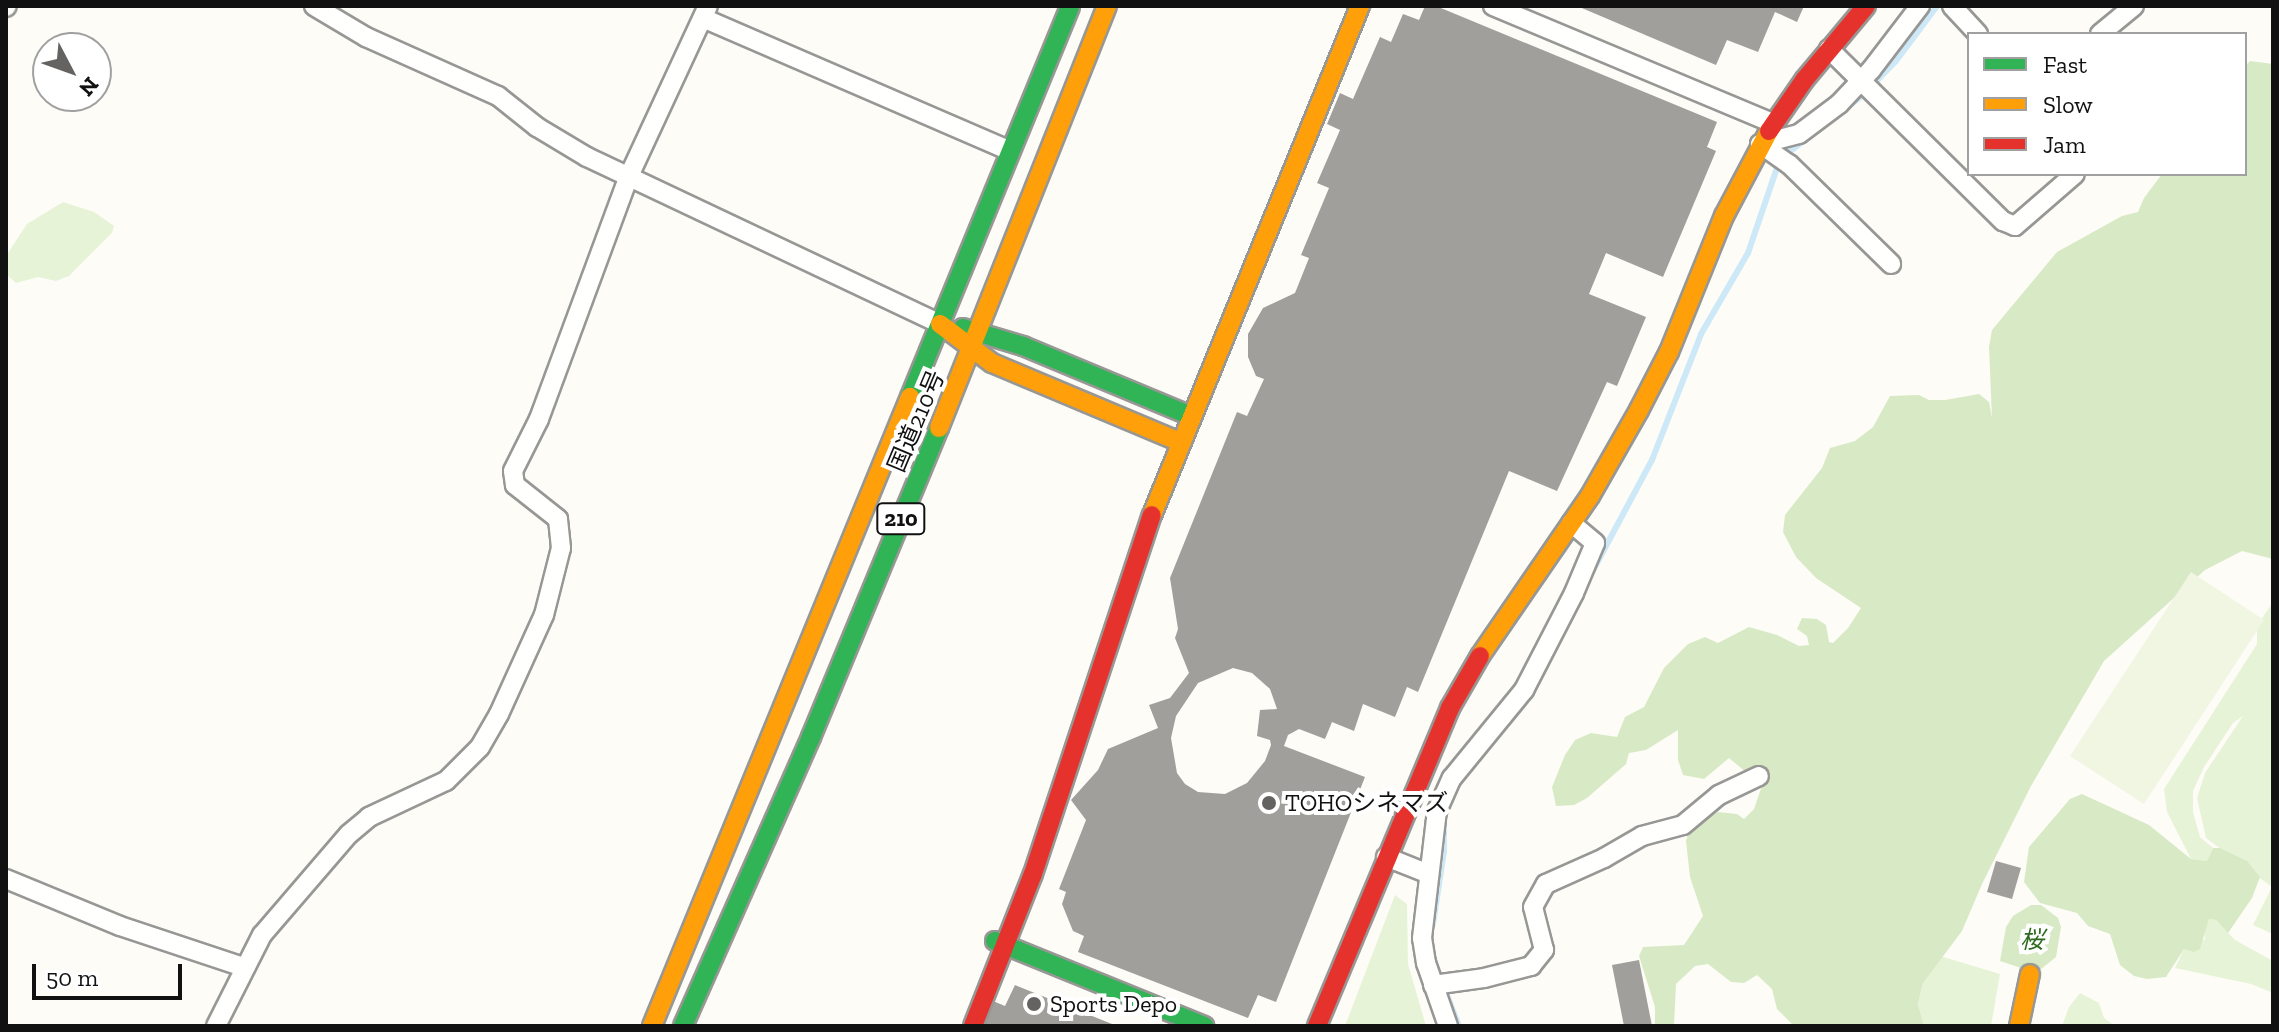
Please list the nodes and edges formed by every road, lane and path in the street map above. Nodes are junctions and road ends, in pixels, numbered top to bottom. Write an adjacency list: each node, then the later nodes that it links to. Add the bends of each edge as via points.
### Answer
1 (314, 6): 19 (street, via 366,37 498,96 549,135)
2 (1070, 6): 18 (main road, 国道210号 / 210)
3 (1107, 6): 23 (main road, 国道210号 / 210)
4 (1344, 6): 25 (main road)
5 (1360, 6): 25 (main road)
6 (1493, 6): 16 (street)
7 (1866, 6): 14 (main road)
8 (1920, 6): 15 (street)
9 (1952, 6): 12 (street)
10 (2134, 6): 13 (street)
11 (706, 12): 18 (street); 19 (street)
12 (1976, 32)
13 (2102, 32)
14 (1829, 49): 15 (street); 16 (main road)
15 (1867, 86): 17 (street, via 1799,134); 20 (street, via 2003,221 2015,226)
16 (1773, 123): 17 (main road)
17 (1760, 144): 21 (street, via 1784,160); 27 (main road, via 1657,377)
18 (1010, 151): 22 (main road, 国道210号 / 210)
19 (629, 176): 22 (street); 33 (street, via 539,419 511,476 558,519 561,548 544,615 499,714 480,747 446,781 359,824 270,924)
20 (2073, 176)
21 (1891, 264)
22 (940, 324): 23 (main road); 24 (main road); 37 (main road, 国道210号 / 210)
23 (980, 331): 24 (main road, 国道210号 / 210); 25 (main road)
24 (972, 350): 26 (main road); 38 (main road, 国道210号 / 210, via 811,737)
25 (1185, 413): 26 (main road)
26 (1174, 439): 32 (main road)
27 (1571, 523): 29 (main road, via 1463,685); 30 (street, via 1592,537 1595,546 1524,690 1442,795)
28 (1759, 776): 35 (street, via 1731,788 1683,825 1642,836 1546,884 1533,907 1544,950 1531,966)
29 (1386, 857): 30 (street); 42 (main road)
30 (1429, 874): 35 (street, via 1422,938)
31 (6, 879): 33 (street, via 120,926)
32 (1001, 943): 39 (main road); 40 (main road); 41 (main road)
33 (243, 967): 36 (street)
34 (2030, 974): 44 (main road)
35 (1433, 985): 43 (street)
36 (216, 1026)
37 (652, 1026)
38 (683, 1026)
39 (961, 1026)
40 (973, 1026)
41 (1204, 1026)
42 (1317, 1026)
43 (1448, 1026)
44 (2019, 1026)

